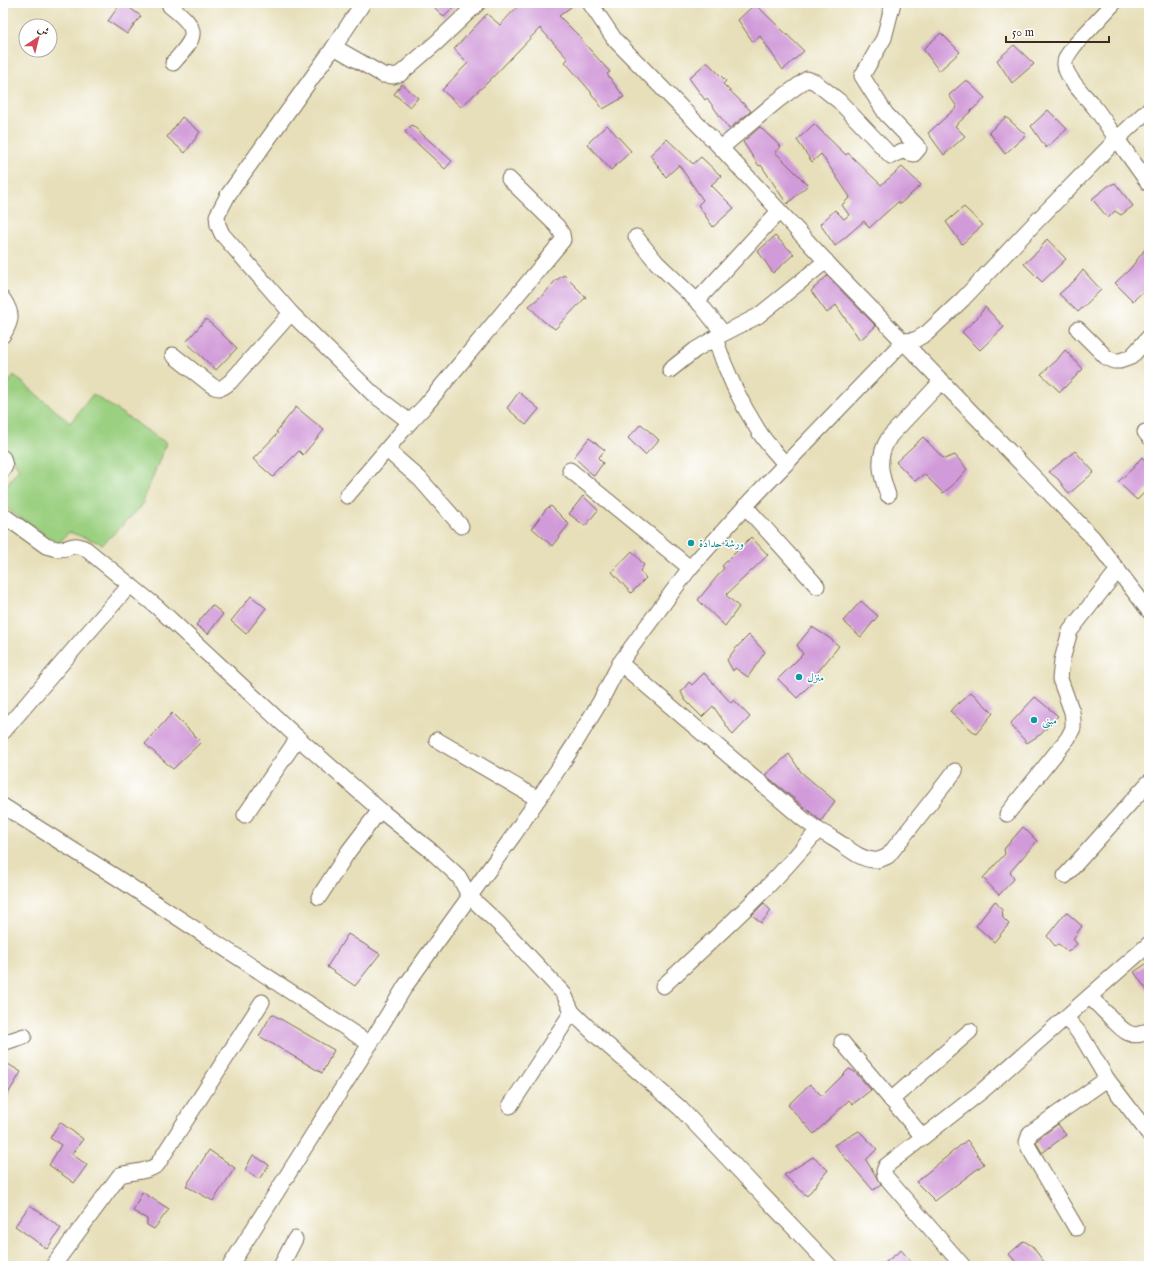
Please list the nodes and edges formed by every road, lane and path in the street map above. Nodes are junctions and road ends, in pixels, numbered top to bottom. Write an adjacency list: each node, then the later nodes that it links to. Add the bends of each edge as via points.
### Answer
1 (169, 3): 9 (street, via 193,30 187,47)
2 (363, 3): 8 (street)
3 (478, 3): 8 (street, via 400,74 383,75)
4 (590, 3): 12 (street, via 615,40)
5 (893, 3): 12 (street, via 884,38 862,76 886,114 919,148 914,154 902,151 891,156 838,101 815,82 807,79)
6 (1114, 3): 7 (street)
7 (1102, 9): 11 (street, via 1068,54 1065,68 1073,83 1096,109)
8 (334, 47): 20 (street, via 228,195 217,216 222,234)
9 (173, 63)
10 (1149, 109): 11 (street)
11 (1117, 139): 14 (street); 25 (street, via 963,299 926,333 915,340)
12 (722, 148): 15 (street)
13 (508, 179): 29 (street, via 557,226 562,234 562,240 426,406)
14 (1149, 184)
15 (779, 211): 17 (street); 19 (street)
16 (636, 236): 19 (street, via 657,263)
17 (826, 261): 23 (street, via 758,316); 25 (street)
18 (3, 299): 22 (street, via 10,309 11,318)
19 (697, 301): 23 (street)
20 (291, 313): 26 (street, via 224,388 211,386); 29 (street, via 373,394)
21 (1078, 329): 24 (street, via 1107,358 1114,361 1131,357)
22 (3, 335)
23 (719, 335): 27 (street, via 694,350); 32 (street, via 728,374 758,431)
24 (1149, 337)
25 (904, 341): 28 (street); 32 (street)
26 (173, 355)
27 (670, 370)
28 (942, 381): 35 (street, via 886,442 880,462 882,479); 41 (street, via 1093,538)
29 (410, 422): 30 (street)
30 (387, 450): 36 (street); 39 (street, via 420,479)
31 (3, 458): 33 (street)
32 (785, 464): 37 (street)
33 (3, 470)
34 (570, 470): 40 (street)
35 (888, 495)
36 (348, 496)
37 (745, 506): 40 (street); 43 (street)
38 (3, 515): 42 (street, via 46,546 61,549 75,545 86,549)
39 (461, 526)
40 (690, 568): 45 (street)
41 (1118, 570): 44 (street); 54 (street, via 1070,631 1066,642 1060,679 1072,712 1073,728 1068,738)
42 (130, 585): 46 (street); 47 (street, via 163,612)
43 (817, 586)
44 (1149, 611)
45 (620, 663): 51 (street, via 600,702); 56 (street)
46 (3, 732)
47 (298, 738): 53 (street); 55 (street)
48 (436, 740): 51 (street)
49 (955, 771): 56 (street, via 888,856 878,860 867,859)
50 (1149, 782): 57 (street)
51 (538, 799): 58 (street)
52 (3, 806): 71 (street, via 116,876)
53 (380, 810): 58 (street, via 454,872); 59 (street, via 348,852)
54 (1007, 814)
55 (245, 815)
56 (818, 830): 61 (street, via 739,915)
57 (1066, 876)
58 (470, 897): 64 (street, via 498,923 564,994); 71 (street, via 406,985)
59 (319, 898)
60 (1149, 944): 62 (street)
61 (663, 986)
62 (1090, 997): 65 (street); 66 (street, via 1123,1030 1138,1035)
63 (262, 1002): 79 (street, via 156,1165 150,1170 120,1175)
64 (572, 1012): 74 (street); 82 (street, via 680,1108)
65 (1066, 1018): 72 (street, via 1081,1035); 76 (street, via 982,1091)
66 (1149, 1030)
67 (970, 1031): 73 (street)
68 (24, 1036): 70 (street)
69 (842, 1042): 73 (street)
70 (3, 1043)
71 (370, 1044): 80 (street)
72 (1107, 1079): 75 (street); 77 (street, via 1030,1133 1027,1142)
73 (891, 1100): 76 (street)
74 (510, 1106)
75 (1149, 1134)
76 (923, 1137): 83 (street, via 886,1166 885,1176)
77 (1076, 1228)
78 (295, 1239): 81 (street)
79 (53, 1266)
80 (230, 1266)
81 (282, 1266)
82 (830, 1266)
83 (963, 1266)

